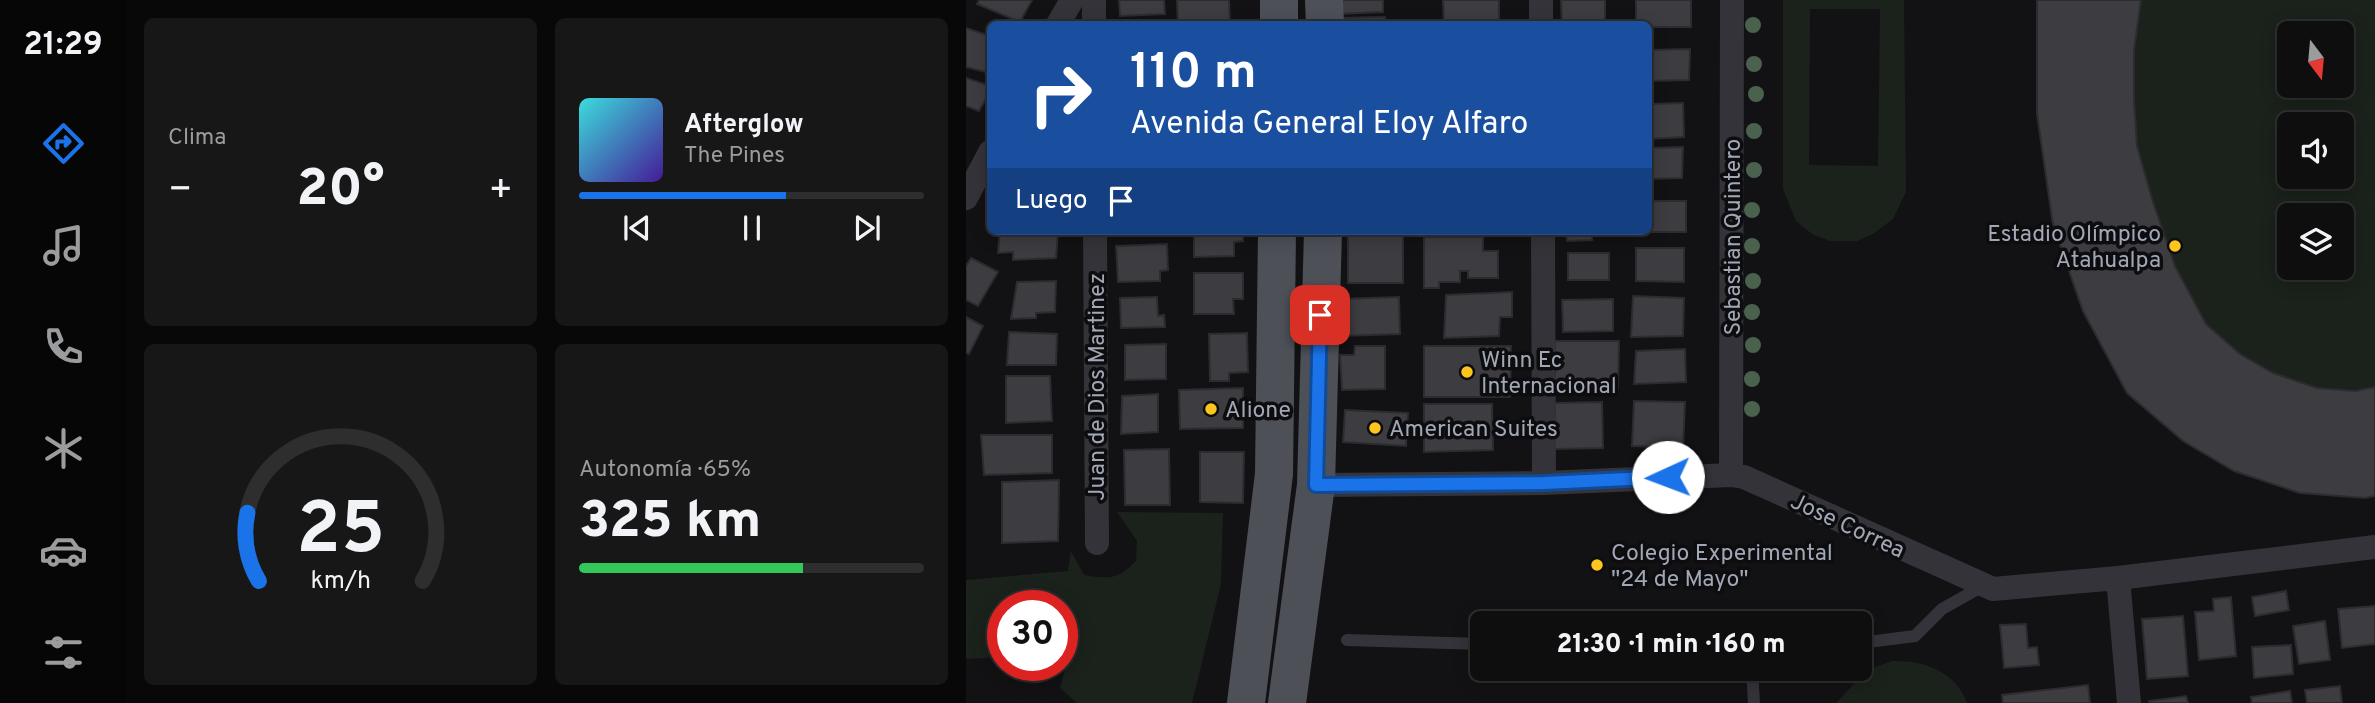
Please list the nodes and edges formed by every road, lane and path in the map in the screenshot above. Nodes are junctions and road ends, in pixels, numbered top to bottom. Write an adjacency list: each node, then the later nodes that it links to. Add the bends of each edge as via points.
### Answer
1 (1072, 0): 7 (street)
2 (1094, 0): 8 (street)
3 (1279, 0): 9 (main road)
4 (1324, 0): 10 (main road)
5 (1541, 0): 11 (street)
6 (1732, 0): 18 (street, Sebastian Quintero)
7 (1061, 21)
8 (1094, 21)
9 (1279, 21)
10 (1325, 21)
11 (1541, 21)
12 (987, 158): 13 (street)
13 (966, 198)
14 (1095, 235): 21 (street, Juan de Dios Martinez)
15 (1277, 235): 29 (main road, via 1274,474)
16 (1323, 235): 20 (main road)
17 (1543, 235): 19 (street)
18 (1731, 475): 19 (street, Jose Correa); 24 (street, Jose Correa)
19 (1544, 483): 20 (street, Jose Correa)
20 (1316, 485): 30 (main road)
21 (1097, 543)
22 (2375, 547): 23 (street, Jose Correa)
23 (2118, 578): 24 (street, Jose Correa, via 1993,589); 32 (street)
24 (1983, 586): 26 (lane, via 1942,610 1915,636)
25 (1347, 640): 27 (lane)
26 (1872, 641)
27 (1470, 644)
28 (1753, 681): 31 (lane)
29 (1246, 703)
30 (1287, 703)
31 (1754, 703)
32 (2129, 703)

